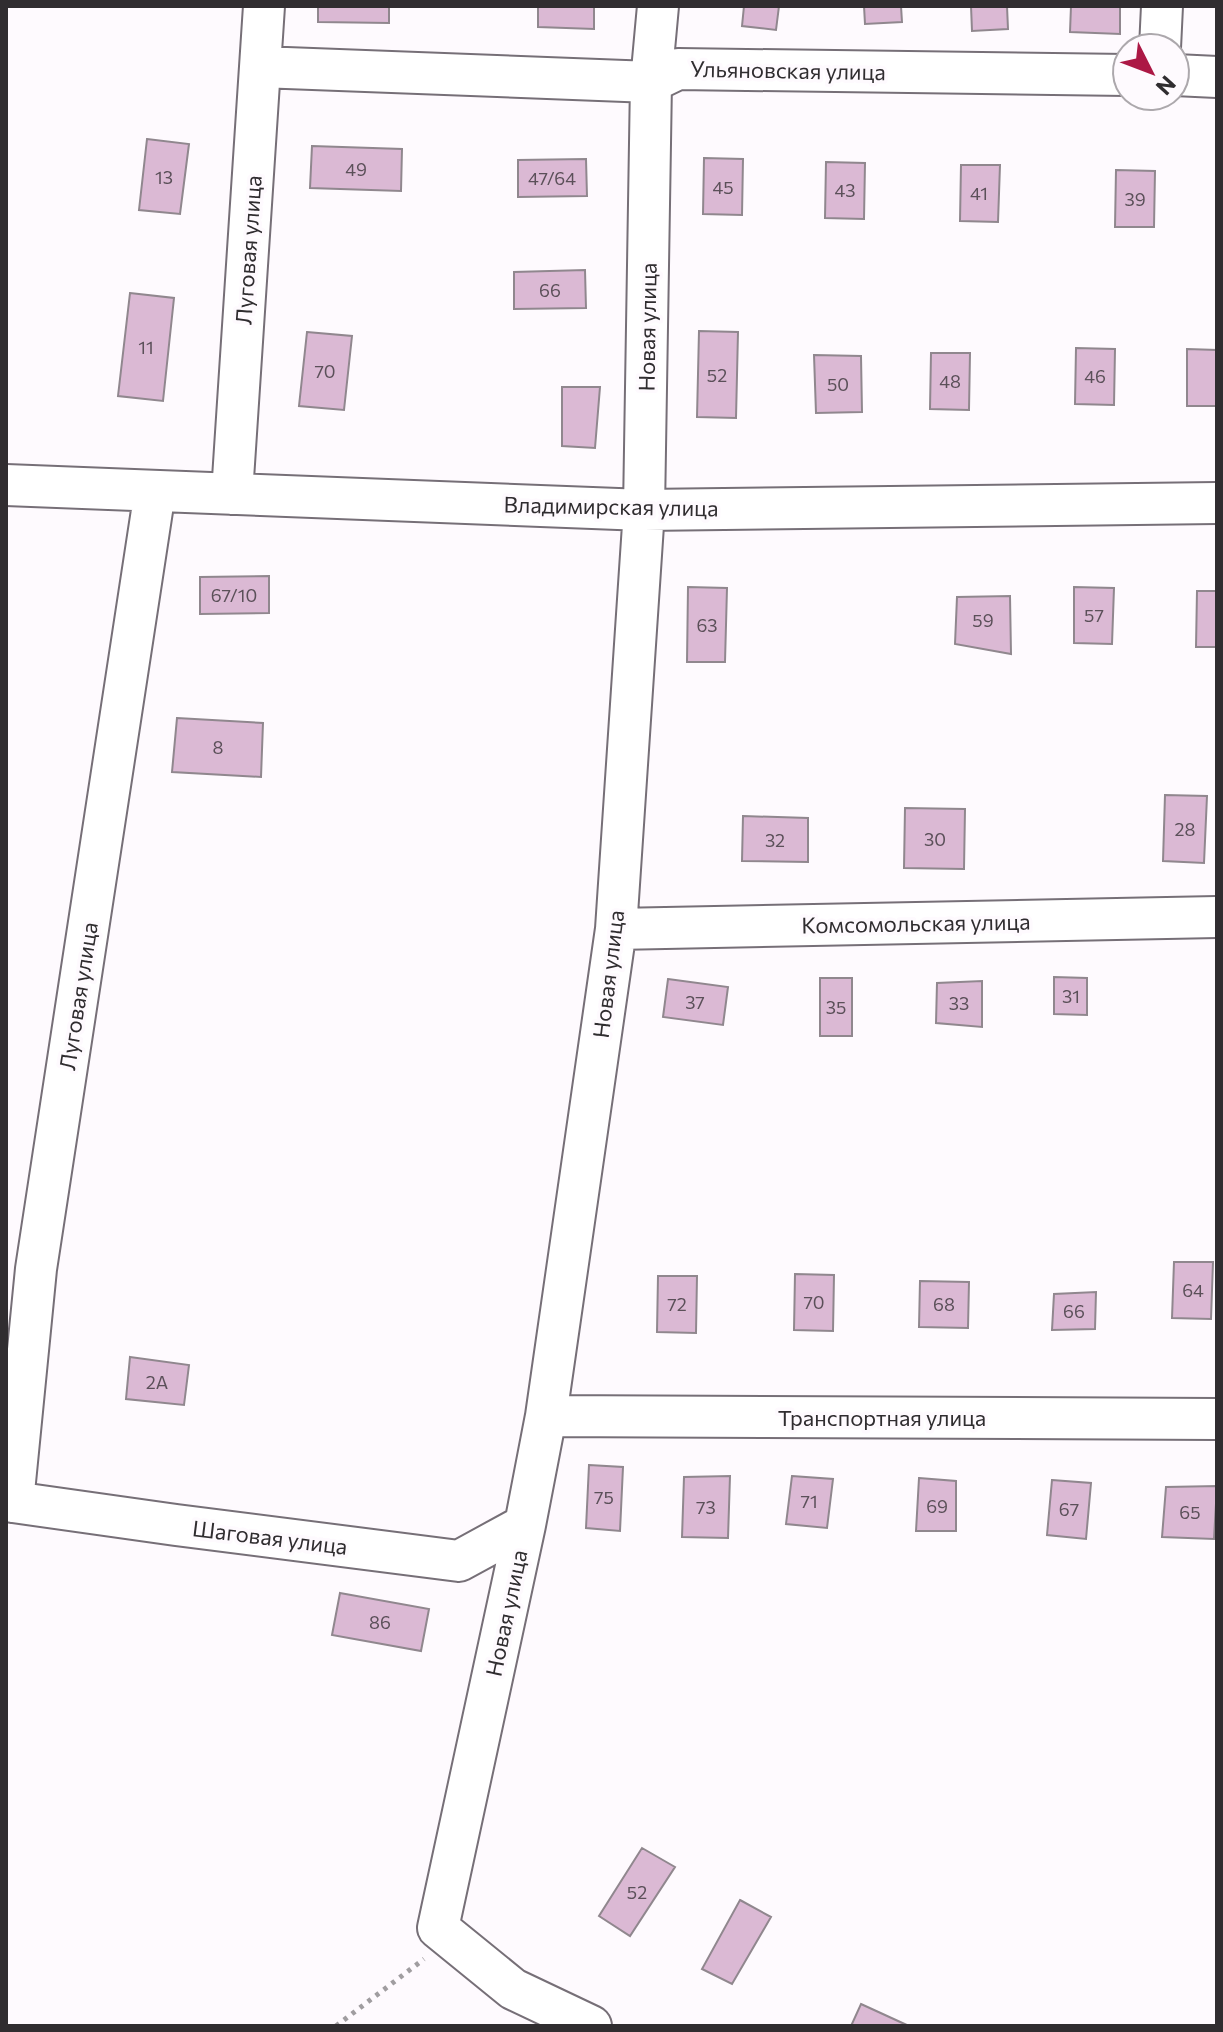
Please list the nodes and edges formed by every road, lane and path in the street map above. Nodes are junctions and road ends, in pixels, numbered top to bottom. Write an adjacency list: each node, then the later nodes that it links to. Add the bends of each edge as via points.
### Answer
1 (264, 6): 5 (street, Луговая улица)
2 (658, 6): 9 (street, Новая улица)
3 (1162, 6): 4 (street)
4 (1161, 32)
5 (260, 67): 9 (street, Ульяновская улица); 12 (street, Луговая улица)
6 (1111, 75): 9 (street, Ульяновская улица, via 678,69)
7 (1191, 76): 8 (street)
8 (1217, 77)
9 (651, 82): 14 (street, Новая улица)
10 (6, 485): 11 (street, Владимирская улица)
11 (155, 491): 12 (street, Владимирская улица); 19 (street, Луговая улица, via 36,1269)
12 (232, 494): 14 (street, Владимирская улица)
13 (1217, 503): 14 (street, Владимирская улица)
14 (644, 510): 16 (street, Новая улица)
15 (1217, 917): 16 (street, Комсомольская улица)
16 (616, 929): 17 (street, Новая улица)
17 (546, 1416): 18 (street, Транспортная улица); 20 (street, Новая улица)
18 (1217, 1419)
19 (10, 1501): 20 (street, Шаговая улица, via 459,1561)
20 (525, 1525): 21 (street, Новая улица)
21 (444, 1933): 22 (path); 23 (street, via 513,1989)
22 (336, 2026)
23 (591, 2026)

